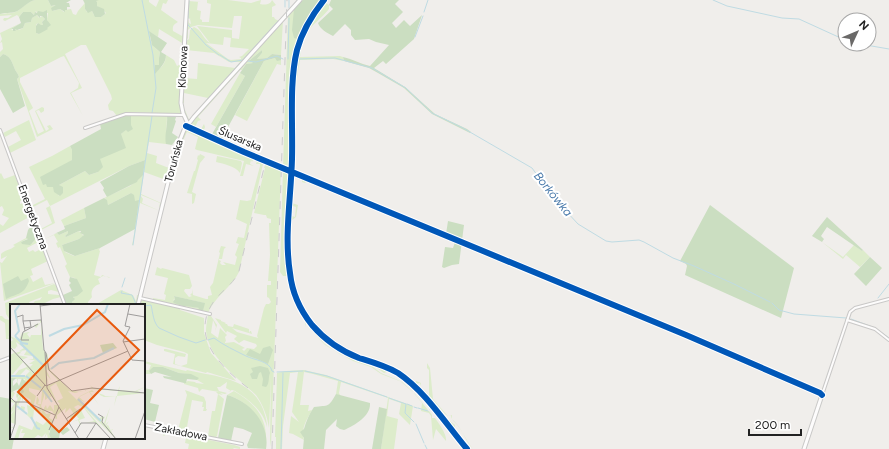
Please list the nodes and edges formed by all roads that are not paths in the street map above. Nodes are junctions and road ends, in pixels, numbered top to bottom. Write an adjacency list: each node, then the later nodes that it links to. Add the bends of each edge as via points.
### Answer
1 (187, 0): 4 (street, Klonowa, via 181,93)
2 (300, 0): 5 (street, Toruńska)
3 (324, 0): 8 (street, via 304,32 296,58 292,110)
4 (184, 115): 5 (street, Klonowa); 6 (street, via 126,114)
5 (187, 125): 8 (street, Ślusarska); 9 (street, Toruńska, via 178,144)
6 (85, 128)
7 (0, 130): 11 (street, Energetyczna)
8 (292, 172): 18 (street, Ślusarska, via 686,335); 23 (street, via 289,269 296,296 306,317 338,348 387,367 407,380 424,396)
9 (140, 298): 12 (street, Toruńska); 13 (street)
10 (889, 299): 14 (street, via 854,308)
11 (65, 304)
12 (138, 304)
13 (210, 314)
14 (847, 320): 15 (street, via 875,329); 18 (street)
15 (889, 340)
16 (10, 357): 17 (street)
17 (0, 361)
18 (822, 395): 24 (street)
19 (145, 425): 21 (street, Zakładowa)
20 (106, 439): 22 (street)
21 (242, 444)
22 (103, 449)
23 (467, 449)
24 (804, 449)

